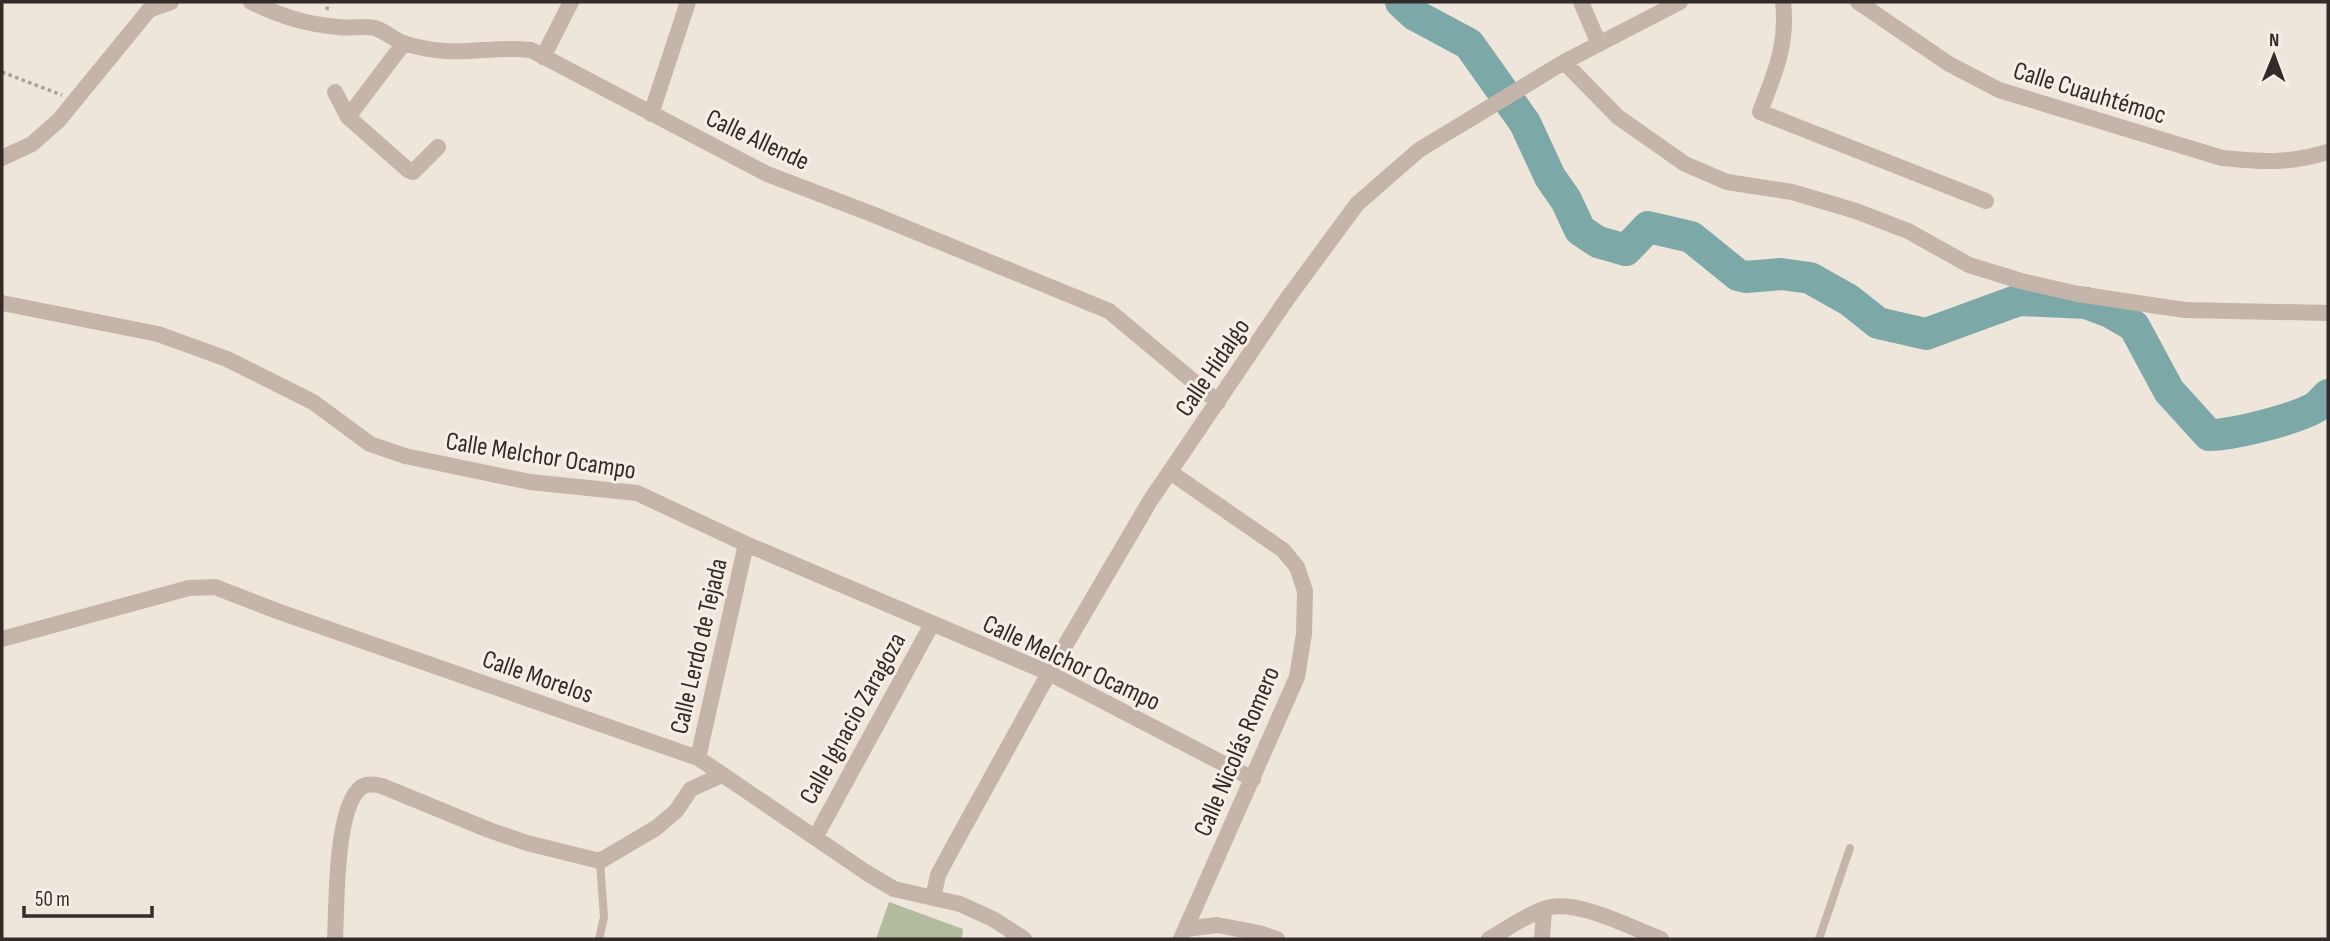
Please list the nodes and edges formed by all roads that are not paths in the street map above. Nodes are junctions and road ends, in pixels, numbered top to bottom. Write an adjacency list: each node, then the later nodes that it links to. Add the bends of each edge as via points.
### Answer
1 (171, 2): 18 (street, via 149,10 59,120 32,144)
2 (251, 2): 9 (street, Calle Allende, via 284,18 316,25 380,29)
3 (571, 2): 11 (street)
4 (688, 2): 14 (street)
5 (1581, 2): 10 (street)
6 (1680, 2): 10 (street, Calle Hidalgo)
7 (1783, 2): 19 (street, via 1786,28 1760,112)
8 (1858, 2): 17 (street, Calle Cuauhtémoc, via 1949,64 1999,90 2222,158 2298,161)
9 (404, 43): 11 (street, Calle Allende, via 443,51 509,47); 15 (street)
10 (1599, 44): 12 (street, Calle Hidalgo)
11 (543, 57): 14 (street, Calle Allende)
12 (1561, 64): 21 (street, via 1618,117 1685,164 1727,182 1792,192 1856,211 1908,231 1969,265 2078,294 2185,310); 22 (street, Calle Hidalgo, via 1419,150 1357,204)
13 (335, 92): 15 (street)
14 (651, 114): 22 (street, Calle Allende, via 767,174 1109,312)
15 (348, 117): 16 (street, via 413,172)
16 (438, 147)
17 (2328, 152)
18 (2, 158)
19 (1986, 201)
20 (2, 303): 24 (street, Calle Melchor Ocampo, via 158,334 227,359 313,402 370,444 405,456 530,482 637,493)
21 (2328, 313)
22 (1218, 402): 23 (street, Calle Hidalgo)
23 (1170, 472): 27 (street, Calle Hidalgo); 30 (street, Calle Nicolás Romero, via 1283,550 1297,567 1305,591 1297,677)
24 (746, 544): 25 (street, Calle Melchor Ocampo); 28 (street, Calle Lerdo de Tejada)
25 (932, 624): 27 (street, Calle Melchor Ocampo); 31 (street, Calle Ignacio Zaragoza)
26 (2, 639): 28 (street, Calle Morelos, via 189,588 215,587)
27 (1049, 674): 30 (street, Calle Melchor Ocampo); 34 (street, Calle Hidalgo, via 938,875)
28 (698, 758): 29 (street, Calle Morelos)
29 (722, 775): 31 (street, Calle Morelos); 33 (street, via 691,789 676,811 656,828)
30 (1253, 779): 36 (street, Calle Nicolás Romero)
31 (816, 836): 34 (street, Calle Morelos, via 894,889)
32 (1850, 848): 45 (lane)
33 (600, 861): 38 (street, via 527,843 382,786 366,785 347,808 341,834); 39 (lane, via 604,917)
34 (933, 898): 40 (street, Calle Morelos, via 971,909)
35 (1544, 909): 37 (street, via 1580,908); 42 (street); 43 (street)
36 (1183, 934): 41 (street, via 1217,925)
37 (1637, 935): 44 (street)
38 (335, 939)
39 (598, 939)
40 (1024, 939)
41 (1278, 939)
42 (1489, 939)
43 (1542, 939)
44 (1661, 939)
45 (1819, 939)

